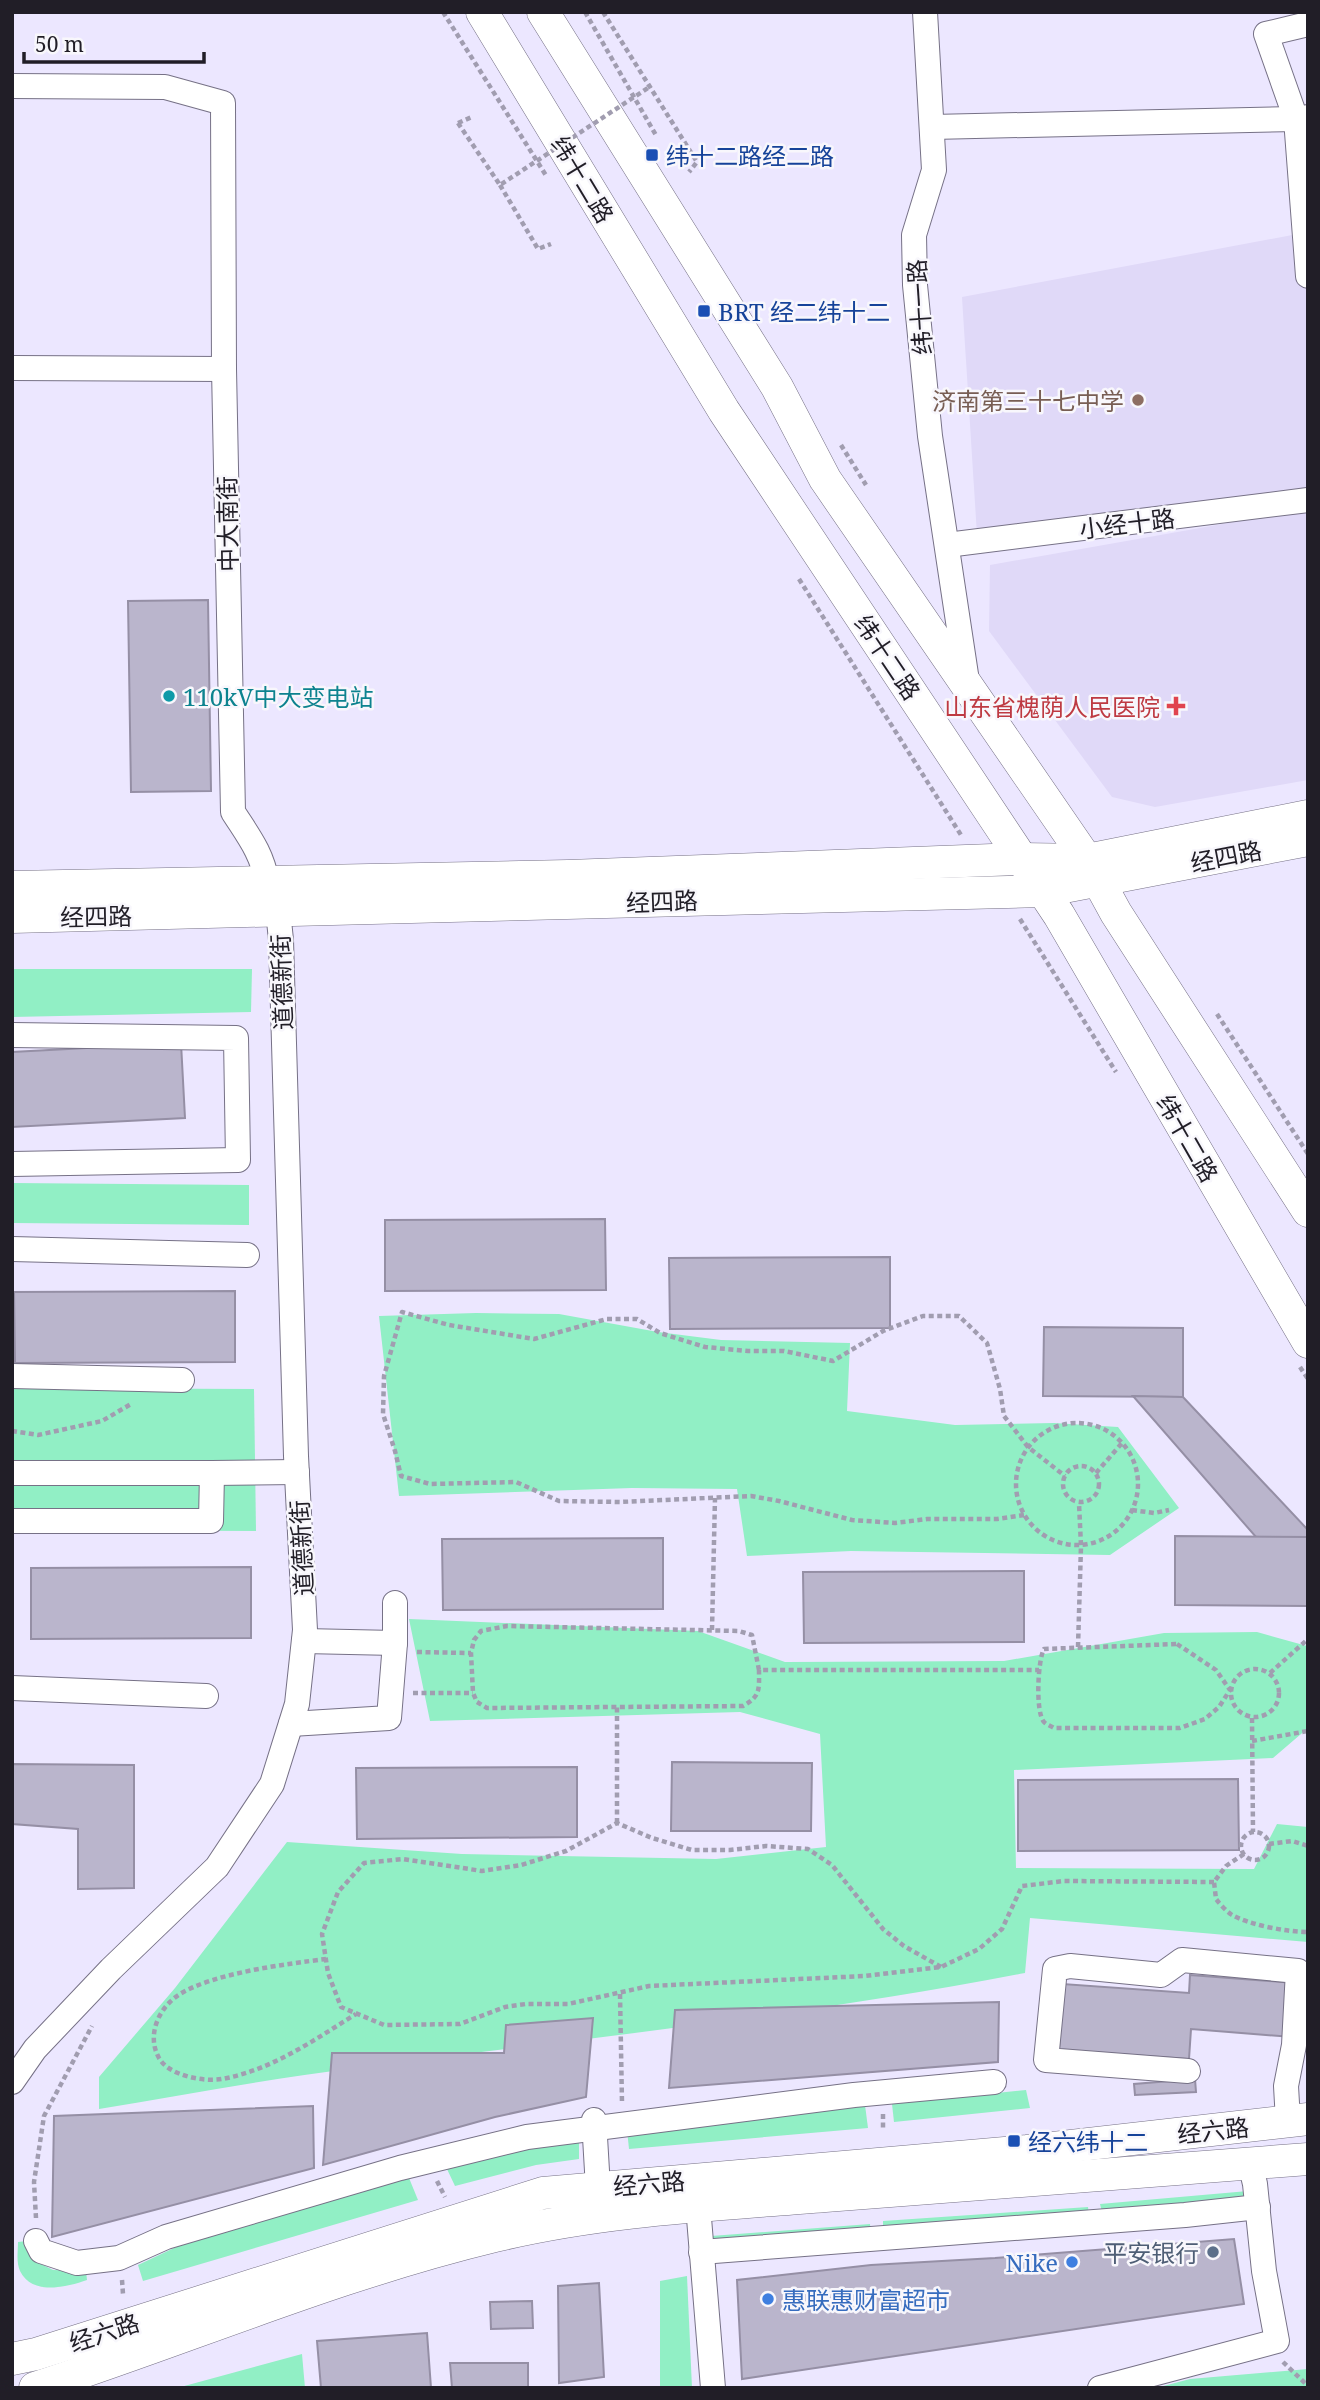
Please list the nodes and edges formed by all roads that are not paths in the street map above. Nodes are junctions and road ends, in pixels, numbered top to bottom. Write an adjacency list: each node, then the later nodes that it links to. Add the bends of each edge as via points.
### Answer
1 (482, 12): 16 (main road, 纬十二路, via 724,411)
2 (543, 12): 13 (main road, 纬十二路, via 777,387 825,478)
3 (926, 12): 7 (street, 纬十一路)
4 (1308, 24): 6 (street, via 1266,34)
5 (12, 86): 10 (street, 中大南街, via 165,88 223,103)
6 (1302, 118): 7 (street); 8 (street)
7 (932, 127): 12 (street, 纬十一路, via 934,170 914,235 915,285 930,436)
8 (1308, 276)
9 (12, 368): 10 (street)
10 (224, 369): 20 (street, 中大南街, via 233,812 264,862)
11 (1308, 500): 12 (street, 小经十路)
12 (947, 545): 13 (street, 纬十一路)
13 (968, 685): 17 (main road, 纬十二路)
14 (1308, 816): 17 (main road, 经四路)
15 (1308, 840): 17 (main road, 经四路)
16 (1021, 859): 17 (main road, 经四路); 19 (main road, 纬十二路); 20 (main road, 经四路, via 568,876)
17 (1093, 871): 19 (main road, 经四路); 24 (main road, 纬十二路)
18 (12, 887): 20 (main road, 经四路)
19 (1043, 891): 20 (main road, 经四路); 27 (main road, 纬十二路)
20 (272, 897): 21 (main road, 经四路); 30 (street, 道德新街, via 281,953)
21 (12, 917)
22 (12, 1035): 23 (street, via 236,1038 238,1160)
23 (12, 1164)
24 (1308, 1211)
25 (12, 1249): 26 (street)
26 (247, 1255)
27 (1301, 1349)
28 (12, 1376): 29 (street)
29 (176, 1380)
30 (297, 1472): 32 (street); 35 (street, 道德新街)
31 (12, 1473): 32 (street)
32 (212, 1473): 33 (street, via 211,1521)
33 (12, 1521)
34 (396, 1603): 36 (street)
35 (304, 1641): 36 (street); 39 (street, 道德新街, via 298,1704)
36 (395, 1647): 39 (street, via 389,1718)
37 (12, 1688): 38 (street)
38 (206, 1696)
39 (291, 1724): 41 (street, 道德新街, via 272,1784 217,1867 111,1969 35,2049)
40 (1188, 2071): 43 (street, via 1046,2060 1055,1969 1070,1966 1161,1975 1182,1960 1298,1971 1294,2045 1286,2086)
41 (12, 2082)
42 (994, 2082): 44 (street)
43 (1298, 2120): 47 (main road, 经六路, via 1027,2151)
44 (594, 2124): 47 (street); 50 (street, via 400,2168 166,2237 119,2258 77,2263 41,2250)
45 (1308, 2159): 46 (main road, 经六路)
46 (1250, 2163): 48 (main road, 经六路); 49 (street)
47 (598, 2188): 52 (main road, 经六路, via 543,2193)
48 (698, 2206): 51 (street); 53 (main road, 经六路, via 600,2217 496,2236 381,2267)
49 (1258, 2207): 51 (street); 55 (street, via 1277,2341)
50 (36, 2241)
51 (701, 2252): 54 (street)
52 (12, 2359)
53 (36, 2388)
54 (713, 2388)
55 (1100, 2388)

